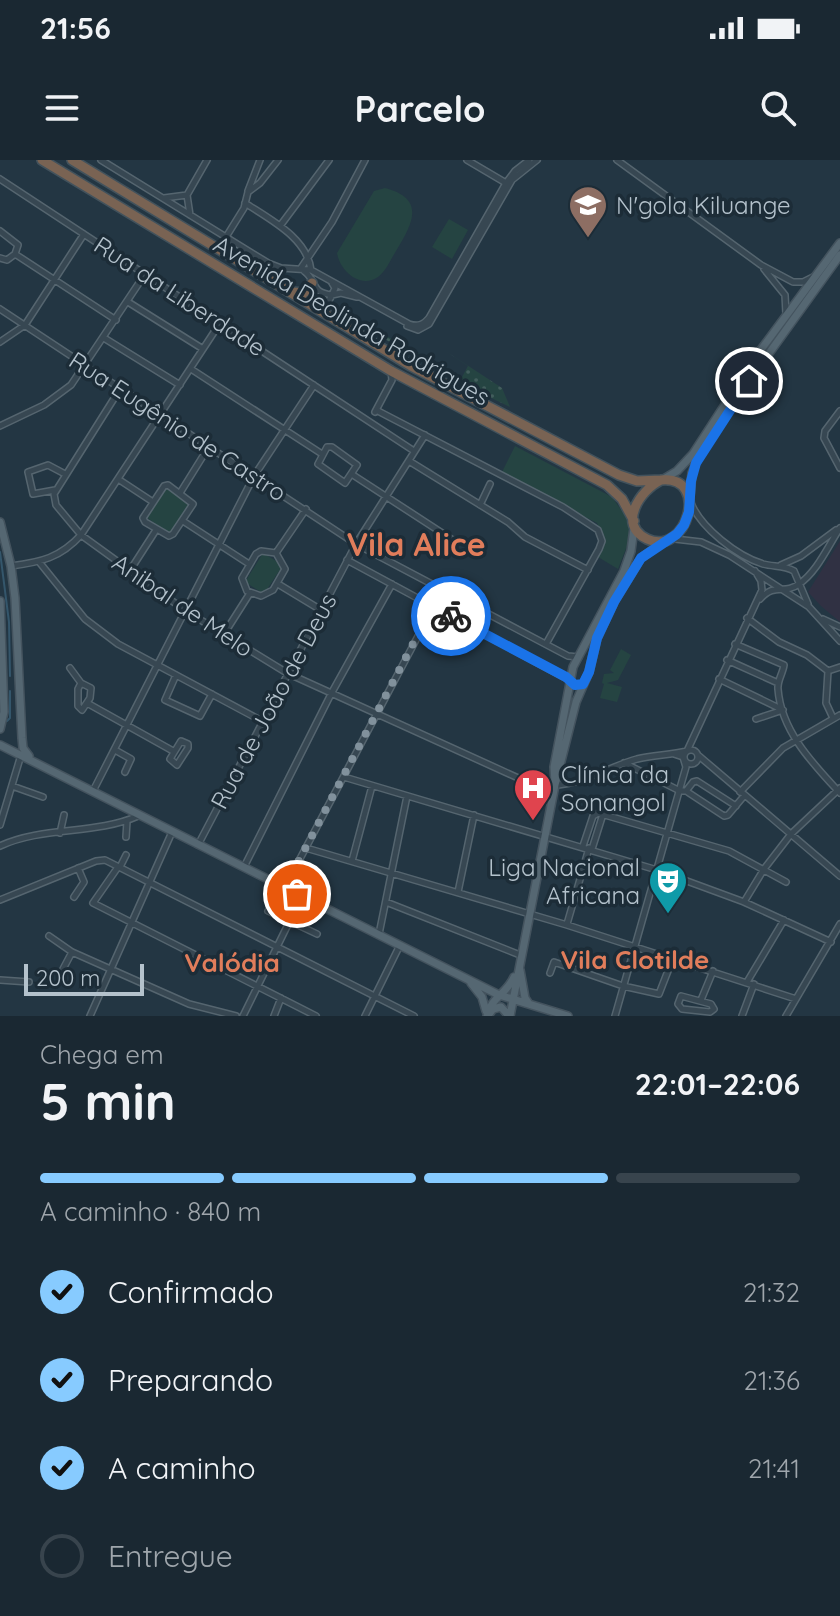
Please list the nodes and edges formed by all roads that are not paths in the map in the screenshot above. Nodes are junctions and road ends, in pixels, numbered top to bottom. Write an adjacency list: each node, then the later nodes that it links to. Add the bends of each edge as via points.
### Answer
1 (72, 160): 37 (highway, Avenida Deolinda Rodrigues)
2 (101, 160): 17 (street)
3 (207, 160): 16 (street)
4 (260, 160): 15 (street)
5 (278, 160): 15 (street)
6 (329, 160): 20 (street)
7 (365, 160): 26 (street)
8 (467, 160): 14 (street)
9 (529, 160): 14 (street)
10 (537, 160): 38 (street, via 509,184 426,328 412,329 353,295)
11 (617, 160): 29 (street)
12 (47, 162): 51 (highway, Avenida Deolinda Rodrigues)
13 (0, 179): 22 (street, Rua da Liberdade)
14 (506, 183): 34 (street, via 423,324 409,324)
15 (248, 192): 18 (street)
16 (187, 195): 17 (street); 19 (street)
17 (162, 198): 19 (street)
18 (245, 203): 20 (street); 23 (street)
19 (190, 215): 23 (street)
20 (280, 226): 26 (street)
21 (0, 231): 25 (street, via 18,245)
22 (84, 234): 32 (street, Rua da Liberdade); 35 (street)
23 (226, 237): 30 (street, via 275,266)
24 (840, 243): 33 (main road)
25 (15, 254): 28 (street); 35 (street)
26 (309, 254): 30 (street); 31 (street)
27 (840, 255): 77 (main road, via 698,458)
28 (0, 258)
29 (761, 265): 33 (street, via 793,282); 41 (street, via 785,295)
30 (298, 269): 31 (street); 36 (street, via 309,274)
31 (311, 270): 34 (street)
32 (145, 274): 39 (street); 43 (street, Rua da Liberdade)
33 (818, 274): 41 (main road)
34 (326, 278): 36 (street); 38 (street, via 335,288)
35 (55, 280): 42 (street); 44 (street)
36 (312, 283): 37 (highway, via 301,293); 38 (street)
37 (279, 287): 45 (highway, Avenida Deolinda Rodrigues)
38 (332, 295): 45 (street, via 328,311)
39 (128, 302): 42 (street); 48 (street)
40 (0, 309): 44 (street, Rua Eugênio de Castro)
41 (786, 317): 72 (main road, via 690,458)
42 (116, 320): 46 (street)
43 (220, 323): 48 (street); 53 (street, Rua da Liberdade)
44 (25, 325): 47 (street); 49 (street, Rua Eugênio de Castro)
45 (349, 329): 72 (highway, Avenida Deolinda Rodrigues, via 619,475)
46 (104, 338): 49 (street); 52 (street)
47 (0, 342)
48 (203, 349): 50 (street)
49 (86, 366): 54 (street, Rua Eugênio de Castro); 60 (street, via 54,399)
50 (191, 369): 52 (street); 61 (street)
51 (395, 376): 55 (street); 82 (highway, Avenida Deolinda Rodrigues, via 607,485)
52 (180, 385): 58 (street)
53 (314, 385): 57 (street, Rua da Liberdade); 61 (street)
54 (120, 389): 58 (street, Rua Eugênio de Castro); 68 (street)
55 (375, 411): 57 (street); 59 (street); 62 (street)
56 (840, 411): 67 (street, via 824,438)
57 (360, 413): 59 (street, Rua da Liberdade)
58 (161, 416): 63 (street, Rua Eugênio de Castro); 71 (street)
59 (376, 424): 64 (street, Rua da Liberdade)
60 (0, 426)
61 (285, 430): 65 (street); 70 (street)
62 (425, 435): 64 (street, Rua de João de Deus); 97 (street, via 596,527 602,541)
63 (208, 448): 70 (street, Rua Eugênio de Castro); 75 (street)
64 (414, 451): 66 (street, Rua de João de Deus)
65 (322, 454): 69 (street, via 329,447 344,455 357,465); 69 (street, via 319,466 342,482)
66 (409, 461): 76 (street, Rua de João de Deus); 79 (street)
67 (840, 468)
68 (65, 474): 74 (street); 74 (street, via 48,465 28,472 33,494)
69 (353, 475): 76 (street)
70 (254, 476): 80 (street, Rua Eugênio de Castro); 90 (street)
71 (118, 479): 78 (street); 86 (street)
72 (661, 480): 77 (highway, via 677,483); 82 (highway, via 639,496)
73 (490, 484): 79 (street)
74 (56, 490): 86 (street, Anibal de Melo, via 56,505)
75 (180, 493): 78 (street, via 166,486); 81 (street, via 193,504)
76 (385, 496): 88 (street); 89 (street, Rua de João de Deus)
77 (690, 498): 87 (highway, via 684,525); 96 (street, via 700,520 715,535 759,563)
78 (153, 502): 85 (street, via 144,520)
79 (480, 505): 97 (street)
80 (306, 509): 89 (street, Rua Eugênio de Castro); 91 (street)
81 (183, 521): 85 (street, via 171,536); 90 (street)
82 (634, 521): 87 (highway, via 645,538); 120 (main road, via 628,560)
83 (0, 522): 95 (main road)
84 (840, 527): 96 (street); 100 (street)
85 (156, 530): 99 (street)
86 (81, 535): 93 (street, via 68,549); 99 (street, Anibal de Melo)
87 (666, 540): 98 (street, via 705,543); 122 (main road, via 641,558 614,602)
88 (456, 542)
89 (356, 544): 92 (street, Rua de João de Deus); 103 (street, Rua Eugênio de Castro)
90 (220, 546): 94 (street); 112 (street)
91 (276, 553): 94 (street, via 261,551); 101 (street, via 285,569)
92 (347, 560): 102 (street); 111 (street, Rua de João de Deus)
93 (40, 563): 95 (street); 123 (street, via 85,619)
94 (249, 564): 105 (street, via 242,578)
95 (11, 566): 135 (main road)
96 (779, 566): 100 (street, via 792,569)
97 (588, 570): 118 (street)
98 (755, 571): 104 (street); 108 (street, via 762,587)
99 (129, 572): 112 (street, Anibal de Melo)
100 (801, 583): 104 (street); 110 (street)
101 (278, 584): 105 (street, via 267,595); 111 (street)
102 (392, 584): 109 (street); 137 (street)
103 (438, 587): 106 (street, Rua Eugênio de Castro); 109 (street)
104 (782, 589): 108 (street, via 769,590); 110 (street)
105 (250, 593): 116 (street)
106 (448, 593): 109 (street); 118 (street, Rua Eugênio de Castro)
107 (0, 601): 134 (main road)
108 (754, 606): 113 (street)
109 (434, 607): 131 (street); 140 (street)
110 (809, 607): 114 (street)
111 (321, 610): 127 (street, Rua de João de Deus)
112 (186, 611): 116 (street, Anibal de Melo); 123 (street)
113 (747, 618): 119 (street); 126 (street)
114 (823, 619): 115 (street); 117 (street)
115 (840, 627)
116 (224, 634): 127 (street, Anibal de Melo)
117 (840, 638)
118 (546, 644): 120 (street, Rua Eugênio de Castro)
119 (735, 644): 121 (street); 133 (street, via 784,665)
120 (579, 657): 122 (main road, via 588,655); 131 (main road)
121 (727, 660): 130 (street); 133 (street)
122 (591, 664): 129 (main road)
123 (157, 665): 128 (street); 145 (street)
124 (840, 667): 126 (street)
125 (70, 668): 132 (street)
126 (828, 671): 142 (street, via 826,703)
127 (287, 673): 137 (street, Anibal de Melo); 144 (street, Rua de João de Deus)
128 (176, 675): 136 (street); 136 (street, via 165,700 200,716)
129 (587, 679): 131 (main road, via 578,686); 163 (main road)
130 (719, 679): 139 (street); 147 (street)
131 (571, 681): 163 (main road)
132 (81, 683): 138 (street, via 91,688); 138 (street, via 78,708)
133 (778, 683): 139 (street)
134 (4, 684): 135 (main road); 146 (main road)
135 (18, 684): 155 (main road)
136 (212, 694): 144 (street)
137 (331, 694): 140 (street, Anibal de Melo); 194 (street)
138 (87, 703): 145 (street)
139 (781, 710): 143 (street); 148 (street)
140 (377, 714): 161 (street); 163 (street, Anibal de Melo, via 521,780)
141 (840, 715): 142 (street)
142 (833, 718): 148 (street)
143 (756, 719)
144 (262, 721): 187 (street, Rua de João de Deus)
145 (127, 725): 150 (street); 151 (street)
146 (0, 729)
147 (696, 736): 152 (street); 154 (street)
148 (796, 739): 167 (street); 169 (street, via 769,760)
149 (0, 742): 155 (main road)
150 (115, 750): 160 (street, via 131,759); 168 (street)
151 (173, 751): 151 (street, via 170,761 178,765 188,745 181,741)
152 (687, 751): 153 (street); 154 (street); 156 (street)
153 (673, 754): 156 (street); 157 (street)
154 (698, 755): 158 (street); 159 (street)
155 (25, 756): 164 (street); 168 (main road)
156 (685, 761): 158 (street); 162 (street)
157 (624, 763): 163 (street, via 592,778); 166 (street)
158 (694, 764): 159 (street); 162 (street)
159 (712, 770): 169 (street)
160 (125, 772)
161 (344, 777): 165 (street); 189 (street)
162 (682, 783): 166 (street)
163 (555, 785): 185 (main road)
164 (12, 786): 171 (street); 173 (street)
165 (372, 786): 170 (street); 192 (street)
166 (683, 791): 174 (street, via 726,816); 174 (street, via 697,781); 183 (street)
167 (839, 791): 184 (street)
168 (93, 792): 177 (main road)
169 (742, 794): 174 (street); 184 (street)
170 (407, 796): 178 (street); 198 (street)
171 (43, 797)
172 (0, 800): 173 (street)
173 (8, 802): 180 (street)
174 (736, 806)
175 (603, 814): 183 (street); 190 (street); 190 (street, via 593,816)
176 (64, 815): 182 (street)
177 (139, 815): 179 (street); 181 (main road)
178 (474, 815): 185 (street); 203 (street)
179 (127, 821): 182 (street); 186 (street)
180 (0, 825)
181 (172, 832): 187 (main road); 200 (street)
182 (60, 833): 188 (street)
183 (667, 833): 196 (street, via 729,851); 197 (street)
184 (791, 834): 196 (street); 199 (street)
185 (545, 836): 190 (street); 210 (main road)
186 (126, 837)
187 (198, 845): 194 (main road)
188 (0, 846)
189 (306, 848): 192 (street); 202 (street)
190 (588, 848): 197 (street); 215 (street)
191 (126, 855): 193 (street)
192 (352, 861): 198 (street)
193 (119, 867): 195 (street, via 102,859); 200 (street); 213 (street, via 93,903)
194 (244, 867): 202 (main road)
195 (78, 868): 205 (street, via 84,882); 206 (street)
196 (764, 869): 201 (street); 208 (street)
197 (657, 870): 208 (street); 221 (street)
198 (392, 873): 203 (street); 207 (street)
199 (840, 876)
200 (150, 882): 213 (street); 222 (street)
201 (786, 882)
202 (285, 887): 204 (main road)
203 (458, 892): 210 (street)
204 (302, 896): 212 (street); 217 (main road)
205 (74, 897)
206 (0, 900)
207 (384, 901): 217 (street); 224 (street)
208 (744, 902): 211 (street)
209 (268, 911): 212 (street)
210 (529, 914): 215 (street); 224 (main road)
211 (784, 920): 219 (street); 234 (street)
212 (290, 921): 216 (street); 222 (street)
213 (132, 924): 228 (street); 236 (street)
214 (840, 924): 219 (street)
215 (567, 925): 221 (street)
216 (317, 934)
217 (379, 934): 220 (main road)
218 (49, 936): 223 (street)
219 (831, 942): 240 (street)
220 (400, 944): 231 (main road); 237 (street)
221 (635, 946): 225 (street); 235 (street)
222 (277, 947): 236 (street); 237 (street)
223 (72, 952): 227 (street); 228 (street)
224 (520, 955): 226 (main road)
225 (673, 958): 229 (street); 235 (street, via 661,993)
226 (519, 964): 238 (main road, via 510,987); 241 (main road); 243 (main road, via 526,1000)
227 (63, 969)
228 (111, 969): 245 (street); 246 (street, via 189,1004)
229 (713, 971): 234 (street); 242 (street)
230 (550, 973): 235 (street, via 554,962)
231 (464, 977): 238 (main road); 252 (main road, via 480,994)
232 (0, 980): 233 (street)
233 (29, 982)
234 (750, 983): 240 (street); 255 (street)
235 (623, 986): 254 (street)
236 (257, 987): 239 (street); 247 (street)
237 (375, 995): 250 (street); 251 (street)
238 (499, 995): 241 (main road); 252 (main road); 253 (main road)
239 (281, 998): 248 (street); 249 (street)
240 (796, 999): 256 (street)
241 (513, 1000): 243 (main road); 253 (main road)
242 (701, 1000): 242 (street, via 681,996 678,1004 682,1009 712,1011 714,1005)
243 (533, 1007): 244 (main road); 253 (main road)
244 (563, 1015)
245 (90, 1016)
246 (236, 1016)
247 (243, 1016)
248 (274, 1016)
249 (316, 1016)
250 (365, 1016)
251 (414, 1016)
252 (487, 1016): 253 (main road, via 497,1007)
253 (510, 1016)
254 (615, 1016)
255 (742, 1016)
256 (786, 1016)

